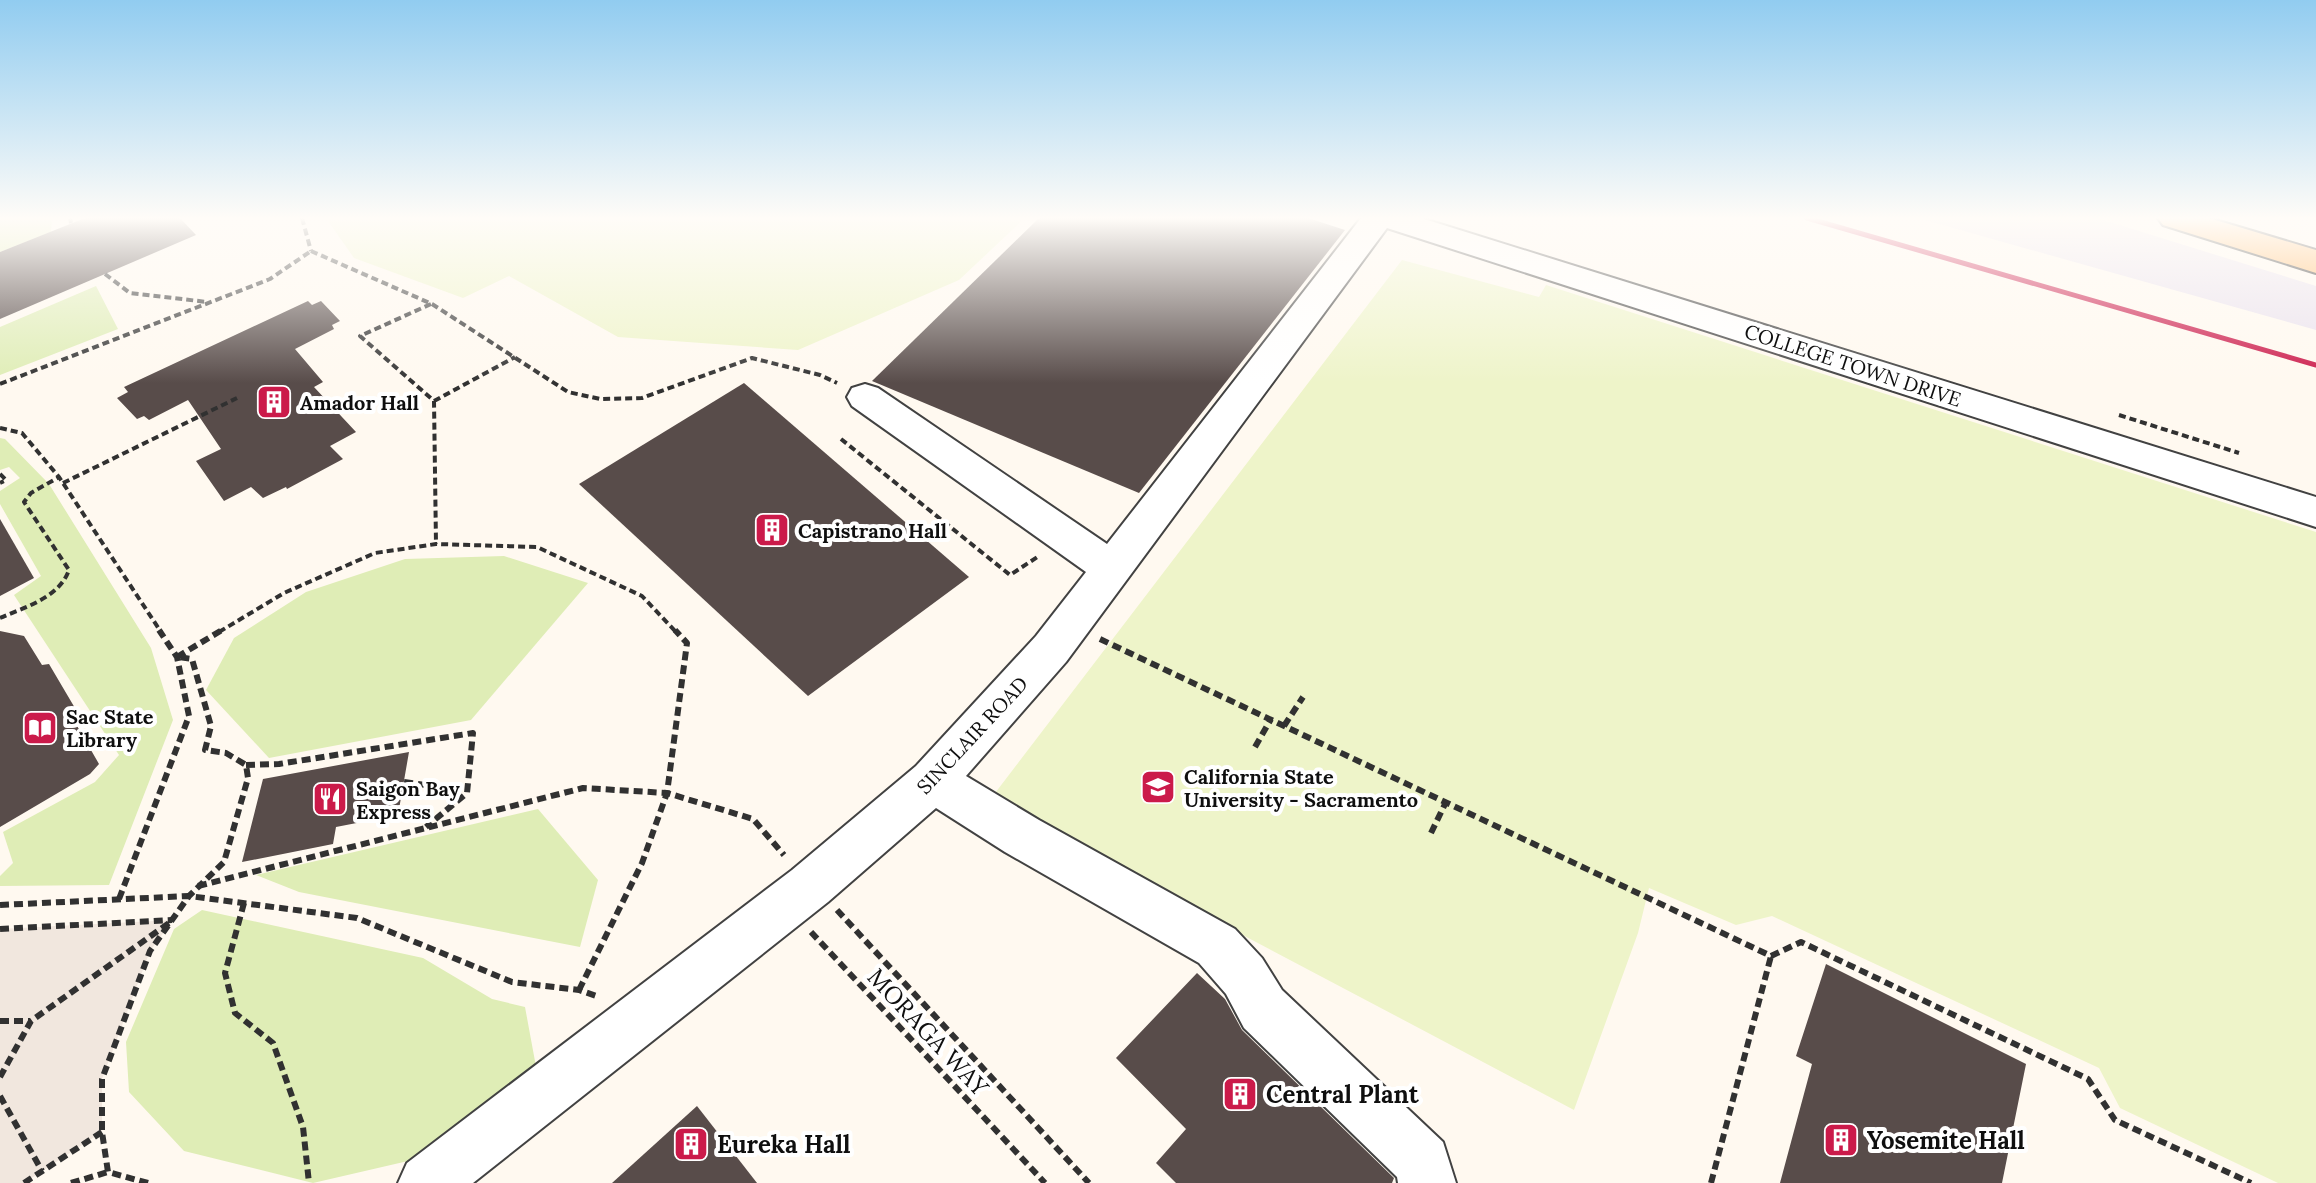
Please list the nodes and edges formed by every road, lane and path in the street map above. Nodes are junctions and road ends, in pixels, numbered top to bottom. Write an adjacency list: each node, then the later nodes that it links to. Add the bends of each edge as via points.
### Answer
1 (278, 273): 6 (path)
2 (362, 273): 7 (path)
3 (1336, 273): 21 (street, SINCLAIR ROAD)
4 (1563, 273): 18 (street, COLLEGE TOWN DRIVE)
5 (105, 274): 6 (path, via 130,293)
6 (208, 302): 9 (path)
7 (432, 304): 8 (path); 12 (path, via 360,336)
8 (516, 357): 10 (path, via 568,392 600,399 642,398 752,358 820,375); 12 (path)
9 (0, 384)
10 (865, 397): 21 (street)
11 (237, 398): 16 (path)
12 (434, 401): 19 (path)
13 (0, 428): 16 (path, via 22,433)
14 (841, 439): 20 (path, via 1010,575)
15 (0, 474): 17 (path, via 6,480)
16 (61, 480): 22 (path, via 31,493 24,502 69,570 67,579); 24 (path)
17 (0, 483)
18 (2316, 512)
19 (436, 544): 24 (path, via 375,553 284,593); 32 (path, via 537,547 642,596 687,643)
20 (1049, 549)
21 (1112, 569): 30 (street, SINCLAIR ROAD, via 1051,649)
22 (0, 618)
23 (1089, 633): 26 (path)
24 (177, 657): 29 (path, via 192,659 211,726 205,750 226,753); 39 (path, via 189,716)
25 (1303, 697): 27 (path)
26 (1271, 719): 27 (path); 28 (path)
27 (1284, 726): 34 (path)
28 (1255, 747)
29 (246, 765): 33 (path, via 473,733 467,793); 37 (path, via 248,778 224,862)
30 (933, 781): 40 (street, SINCLAIR ROAD); 62 (street, via 1217,946 1244,976 1263,1009 1423,1162)
31 (404, 782): 33 (path, via 433,786)
32 (667, 793): 35 (path, via 583,788); 40 (path, via 753,819); 46 (path, via 642,863)
33 (456, 802): 35 (path)
34 (1446, 802): 36 (path); 45 (path)
35 (424, 828): 37 (path)
36 (1431, 833)
37 (198, 886): 38 (path)
38 (189, 896): 39 (path); 41 (path); 43 (path)
39 (118, 899): 42 (path)
40 (810, 899): 47 (street, SINCLAIR ROAD); 60 (path, MORAGA WAY); 61 (path)
41 (244, 903): 46 (path, via 357,918 512,982); 58 (path, via 225,973 235,1013 273,1043 303,1127)
42 (0, 905)
43 (173, 920): 44 (path); 49 (path); 52 (path, via 150,951 102,1079)
44 (0, 929)
45 (1771, 956): 63 (path); 64 (path, via 1801,942 1816,949 2088,1079 2115,1120)
46 (579, 990): 47 (path)
47 (646, 1011): 59 (street, SINCLAIR ROAD)
48 (0, 1021): 49 (path)
49 (31, 1021): 50 (path)
50 (0, 1077)
51 (0, 1096): 53 (path)
52 (102, 1132): 53 (path); 54 (path)
53 (42, 1171): 55 (path)
54 (108, 1172): 56 (path); 57 (path)
55 (24, 1183)
56 (71, 1183)
57 (148, 1183)
58 (309, 1183)
59 (427, 1183)
60 (1045, 1183)
61 (1089, 1183)
62 (1427, 1183)
63 (1711, 1183)
64 (2251, 1183)

